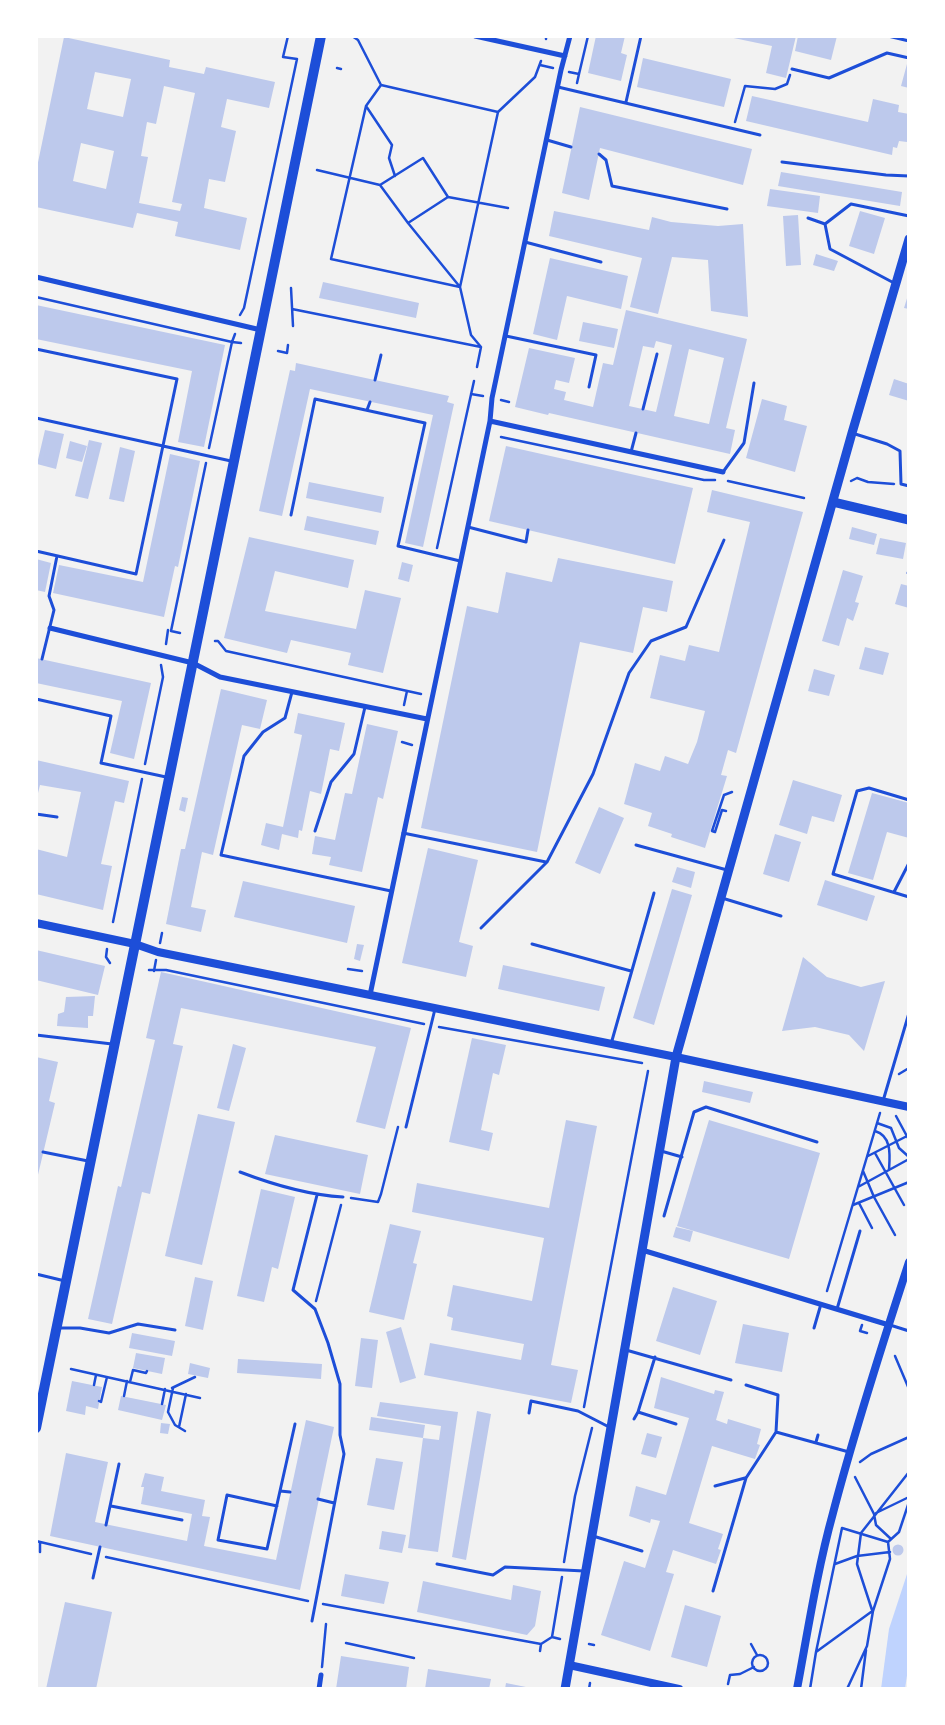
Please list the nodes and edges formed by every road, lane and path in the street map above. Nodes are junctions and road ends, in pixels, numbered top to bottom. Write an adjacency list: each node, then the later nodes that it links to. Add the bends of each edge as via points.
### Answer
1 (288, 36): 51 (path, via 283,57 298,60)
2 (321, 36): 53 (main road)
3 (352, 36): 17 (path, via 358,40)
4 (476, 36): 11 (street)
5 (570, 36): 11 (street)
6 (641, 36): 20 (lane)
7 (888, 36): 10 (lane)
8 (582, 38): 9 (path)
9 (587, 38): 16 (path)
10 (909, 40)
11 (565, 56): 18 (street)
12 (909, 58): 14 (lane, via 887,53 829,78)
13 (553, 68): 22 (path, via 540,63 535,77)
14 (792, 69): 23 (path, via 787,84 775,89 745,86)
15 (569, 72): 16 (path)
16 (579, 74): 19 (path)
17 (381, 85): 21 (path); 22 (path)
18 (557, 87): 19 (lane); 25 (street)
19 (575, 91): 20 (lane)
20 (626, 102): 23 (lane)
21 (366, 106): 30 (path, via 392,145 389,158); 32 (path)
22 (498, 112): 35 (path)
23 (734, 128): 24 (lane)
24 (760, 135)
25 (546, 140): 26 (lane); 43 (street)
26 (572, 147)
27 (599, 154): 37 (lane, via 606,160 612,186)
28 (782, 162): 31 (lane)
29 (317, 170): 32 (path)
30 (395, 176): 33 (path); 34 (path, via 424,158)
31 (909, 176)
32 (350, 178): 33 (path); 47 (path, via 331,259)
33 (380, 185): 40 (path)
34 (448, 197): 35 (path); 40 (path)
35 (478, 203): 36 (path); 47 (path)
36 (508, 208)
37 (727, 209)
38 (909, 216): 41 (lane, via 851,204)
39 (808, 218): 41 (lane)
40 (408, 223): 47 (path)
41 (825, 224): 46 (lane, via 830,249)
42 (909, 239): 46 (main road)
43 (525, 242): 44 (lane); 55 (street)
44 (601, 262)
45 (36, 277): 53 (street)
46 (895, 284): 79 (main road)
47 (460, 287): 59 (path, via 471,335)
48 (291, 288): 50 (path)
49 (36, 297): 56 (path)
50 (292, 309): 52 (path); 59 (path)
51 (240, 315)
52 (293, 326)
53 (261, 330): 84 (main road)
54 (236, 332): 56 (path)
55 (505, 336): 68 (lane, via 596,356); 77 (street)
56 (232, 342): 57 (path); 83 (path)
57 (241, 343)
58 (288, 345): 61 (path, via 287,353)
59 (482, 347): 64 (path)
60 (36, 349): 81 (lane, via 177,378)
61 (278, 351)
62 (657, 354): 74 (lane)
63 (381, 355): 65 (lane)
64 (478, 367)
65 (375, 380)
66 (474, 381): 69 (path)
67 (754, 383): 85 (lane, via 744,443)
68 (589, 388)
69 (471, 394): 70 (path); 97 (path)
70 (484, 396)
71 (499, 400): 73 (path)
72 (370, 402): 75 (lane)
73 (509, 402)
74 (643, 409)
75 (367, 410): 90 (lane, via 315,399); 97 (lane, via 425,423 398,546)
76 (36, 418): 81 (lane)
77 (490, 421): 82 (street); 92 (street)
78 (636, 433): 82 (lane)
79 (852, 433): 87 (lane, via 900,451 901,484); 89 (main road)
80 (501, 437): 88 (path)
81 (163, 446): 83 (lane); 96 (lane, via 136,574)
82 (632, 452): 85 (street)
83 (208, 456): 84 (lane); 101 (path, via 171,631)
84 (234, 462): 105 (main road)
85 (723, 472)
86 (851, 481): 87 (path, via 857,478)
87 (908, 486)
88 (804, 498)
89 (833, 502): 91 (main road); 128 (main road)
90 (291, 515)
91 (909, 520)
92 (468, 527): 93 (lane, via 526,542); 98 (street)
93 (528, 530)
94 (724, 540): 126 (lane, via 686,627 651,641 629,673 593,774)
95 (36, 551): 96 (lane)
96 (57, 556): 99 (lane, via 48,596 54,610)
97 (435, 556): 98 (lane)
98 (460, 561): 113 (street)
99 (50, 628): 104 (lane); 105 (street)
100 (168, 630): 103 (path)
101 (180, 633)
102 (215, 640): 108 (path, via 226,651)
103 (166, 644)
104 (42, 659)
105 (193, 663): 107 (street, via 220,677); 117 (main road)
106 (161, 665): 116 (path, via 163,677)
107 (292, 691): 111 (street); 129 (lane, via 285,718 264,732 244,756 221,856)
108 (407, 691): 109 (path); 112 (path)
109 (421, 694)
110 (36, 699): 116 (lane, via 112,716 101,763)
111 (365, 706): 113 (street); 123 (lane, via 354,754 331,782)
112 (404, 707)
113 (427, 719): 124 (street)
114 (402, 742): 115 (path)
115 (412, 745)
116 (144, 772): 117 (lane); 135 (path)
117 (170, 778): 140 (main road)
118 (732, 792): 120 (path, via 724,795 712,831 715,832 722,810)
119 (909, 800): 130 (lane, via 869,788 857,791 833,874)
120 (726, 811)
121 (36, 814): 122 (lane)
122 (57, 817)
123 (315, 831)
124 (404, 833): 126 (lane); 129 (street)
125 (636, 845): 128 (lane)
126 (547, 862): 137 (lane)
127 (909, 863): 130 (lane)
128 (729, 870): 133 (main road)
129 (391, 891): 150 (street)
130 (894, 892): 132 (lane)
131 (654, 893): 148 (lane)
132 (909, 897)
133 (721, 898): 134 (lane); 157 (main road)
134 (781, 916)
135 (112, 922)
136 (36, 923): 140 (street)
137 (481, 928)
138 (162, 933): 139 (path)
139 (160, 943)
140 (135, 944): 150 (street, via 158,952); 155 (main road)
141 (532, 944): 148 (lane)
142 (107, 949): 144 (path, via 106,957)
143 (156, 960): 147 (path)
144 (110, 963)
145 (348, 969): 149 (path)
146 (150, 970): 147 (path)
147 (154, 971): 153 (path, via 166,970)
148 (631, 971): 156 (lane)
149 (362, 972)
150 (370, 994): 151 (street)
151 (435, 1008): 153 (lane); 156 (street)
152 (909, 1013): 160 (lane)
153 (432, 1025): 158 (path); 165 (lane)
154 (36, 1035): 155 (lane)
155 (115, 1044): 178 (main road)
156 (611, 1044): 157 (street)
157 (676, 1057): 160 (street); 172 (main road)
158 (642, 1063)
159 (648, 1071): 233 (path, via 584,1410 595,1412)
160 (883, 1102): 161 (street)
161 (909, 1107)
162 (880, 1112): 164 (path)
163 (896, 1116): 168 (path)
164 (877, 1123): 166 (path); 170 (path, via 890,1127)
165 (406, 1127)
166 (875, 1131): 171 (path, via 882,1134); 175 (path)
167 (396, 1134): 187 (path, via 378,1202)
168 (908, 1137): 170 (path)
169 (817, 1142): 176 (lane, via 706,1107 694,1112)
170 (896, 1142): 171 (path); 177 (path)
171 (889, 1146): 174 (path); 180 (path, via 891,1153)
172 (660, 1150): 176 (lane); 196 (main road)
173 (43, 1152): 178 (lane)
174 (875, 1153): 175 (path); 180 (path)
175 (867, 1156): 179 (path)
176 (682, 1157): 192 (lane)
177 (909, 1158): 180 (path)
178 (91, 1162): 199 (main road)
179 (863, 1171): 182 (path); 184 (path)
180 (887, 1171): 182 (path); 185 (path)
181 (240, 1172): 186 (lane)
182 (867, 1182): 184 (path); 188 (path)
183 (909, 1182): 185 (path)
184 (858, 1186): 191 (path)
185 (895, 1188): 188 (path); 190 (path)
186 (317, 1195): 187 (lane); 202 (lane, via 293,1290)
187 (344, 1197): 202 (path)
188 (874, 1197): 189 (path); 195 (path)
189 (859, 1203): 191 (path); 193 (path)
190 (904, 1204)
191 (853, 1205): 200 (path)
192 (664, 1216)
193 (872, 1228)
194 (860, 1231): 203 (lane)
195 (895, 1235)
196 (642, 1250): 201 (street); 211 (main road)
197 (909, 1262): 204 (street)
198 (36, 1274): 199 (lane)
199 (66, 1281): 206 (main road)
200 (827, 1291)
201 (821, 1304): 203 (street); 207 (lane)
202 (314, 1309): 256 (lane, via 340,1384 340,1435 344,1454)
203 (837, 1309): 204 (street)
204 (889, 1325): 209 (lane); 244 (street)
205 (861, 1327): 210 (path, via 860,1331)
206 (57, 1328): 208 (lane, via 109,1333 138,1324); 238 (main road)
207 (814, 1328)
208 (175, 1330)
209 (909, 1331)
210 (867, 1333)
211 (624, 1349): 213 (lane); 237 (main road)
212 (895, 1356): 223 (path)
213 (655, 1357): 219 (lane); 230 (lane)
214 (71, 1369): 216 (path)
215 (147, 1371): 220 (path, via 133,1370)
216 (96, 1374): 217 (path); 221 (path)
217 (107, 1377): 220 (path); 228 (path)
218 (195, 1377): 224 (path)
219 (731, 1380)
220 (129, 1381): 224 (path); 226 (path)
221 (94, 1385)
222 (746, 1385): 240 (lane, via 778,1394)
223 (909, 1388)
224 (169, 1389): 225 (path); 229 (path); 236 (path, via 168,1412)
225 (186, 1394): 227 (path); 236 (path)
226 (124, 1396)
227 (200, 1398)
228 (100, 1401)
229 (162, 1404)
230 (638, 1412): 232 (lane); 235 (lane)
231 (529, 1413): 233 (lane, via 532,1401 578,1411)
232 (634, 1419)
233 (594, 1420): 237 (lane); 275 (path, via 575,1496)
234 (295, 1424): 251 (lane)
235 (676, 1424)
236 (179, 1427): 239 (path)
237 (610, 1427): 263 (main road)
238 (36, 1428)
239 (185, 1431)
240 (776, 1432): 243 (lane); 248 (lane)
241 (818, 1435): 243 (lane)
242 (909, 1437): 245 (path)
243 (816, 1442): 244 (lane)
244 (850, 1452): 304 (street, via 821,1560)
245 (860, 1462)
246 (118, 1464): 257 (lane)
247 (909, 1472): 259 (path)
248 (746, 1478): 250 (lane); 278 (lane)
249 (855, 1478): 259 (path)
250 (714, 1486)
251 (280, 1491): 252 (lane); 258 (lane)
252 (290, 1492)
253 (909, 1497): 259 (path)
254 (318, 1499): 256 (lane)
255 (909, 1502): 264 (path, via 899,1532)
256 (334, 1503): 279 (lane)
257 (111, 1506): 260 (lane); 261 (lane)
258 (277, 1506): 258 (lane, via 267,1549 218,1540 227,1495)
259 (874, 1514): 262 (path); 264 (path, via 876,1525)
260 (182, 1520)
261 (106, 1525)
262 (861, 1534): 266 (path); 272 (path); 274 (path, via 842,1528)
263 (592, 1536): 268 (lane); 276 (main road)
264 (891, 1539): 266 (path)
265 (38, 1541): 269 (path); 271 (path)
266 (888, 1542): 270 (path)
267 (100, 1547): 271 (lane)
268 (642, 1551)
269 (40, 1552)
270 (890, 1552): 272 (path); 280 (path)
271 (98, 1556): 277 (lane); 279 (path)
272 (858, 1556): 274 (path); 280 (path, via 858,1572)
273 (437, 1564): 275 (lane, via 492,1575 505,1567)
274 (834, 1564): 292 (path)
275 (563, 1569): 276 (lane); 283 (path)
276 (587, 1571): 295 (main road)
277 (93, 1578)
278 (713, 1592)
279 (315, 1603): 281 (lane); 286 (path)
280 (873, 1611): 290 (path); 292 (path)
281 (312, 1621)
282 (326, 1624): 297 (path)
283 (552, 1637): 284 (path); 286 (path)
284 (560, 1639)
285 (346, 1643): 294 (path)
286 (541, 1644): 291 (path)
287 (589, 1644): 289 (path)
288 (751, 1644): 293 (path)
289 (594, 1645)
290 (867, 1646): 306 (path); 307 (path)
291 (540, 1651)
292 (816, 1652): 305 (path)
293 (757, 1655): 296 (path, via 752,1662); 296 (path, via 765,1656 768,1665 760,1671)
294 (414, 1658)
295 (569, 1665): 301 (main road); 303 (street)
296 (754, 1667): 299 (path, via 730,1675)
297 (321, 1675): 300 (street)
298 (590, 1683): 302 (path)
299 (728, 1684)
300 (319, 1689)
301 (565, 1689)
302 (590, 1689)
303 (679, 1689)
304 (797, 1689)
305 (810, 1689)
306 (847, 1689)
307 (861, 1689)

